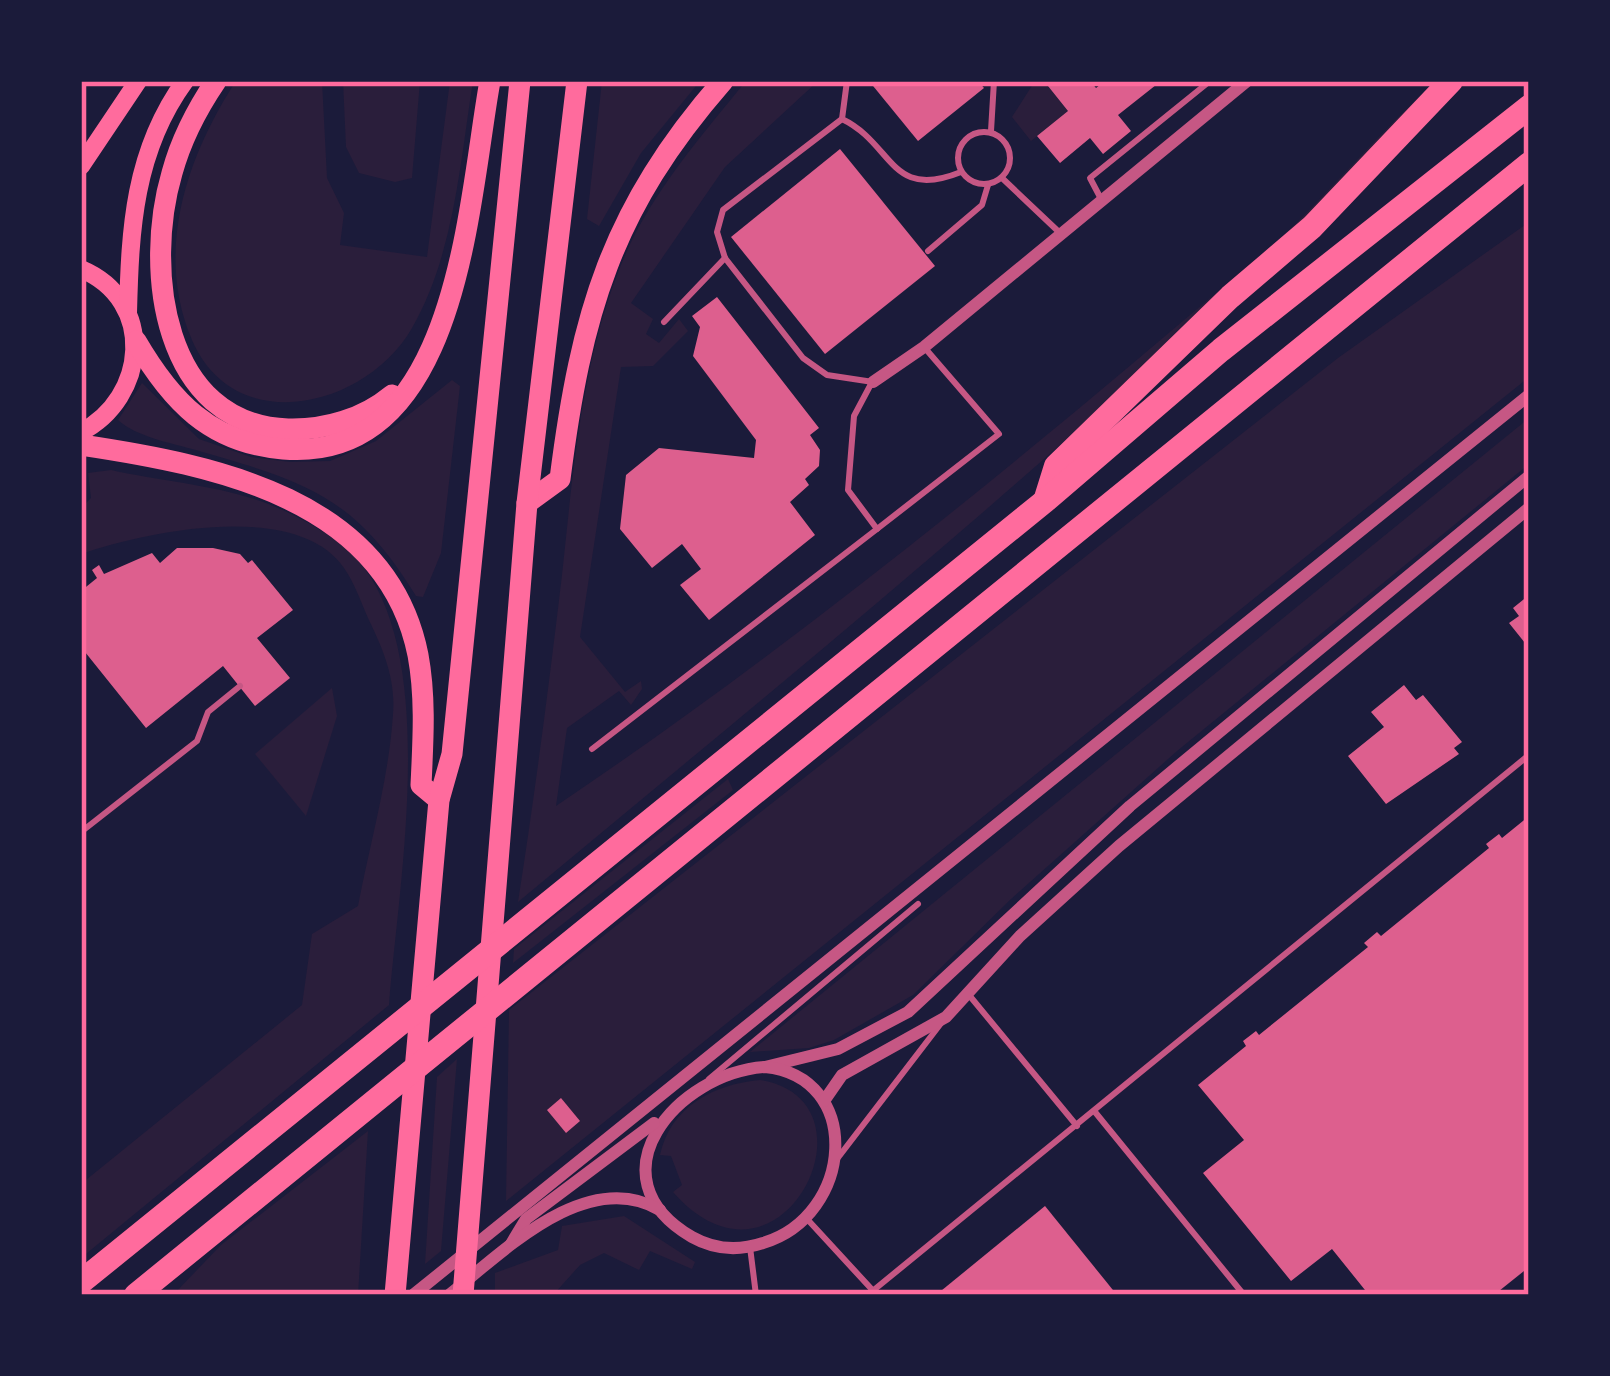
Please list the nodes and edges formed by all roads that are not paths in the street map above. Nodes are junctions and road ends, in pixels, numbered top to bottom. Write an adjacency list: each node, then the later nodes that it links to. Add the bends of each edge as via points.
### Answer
1 (138, 81): 17 (main road)
2 (184, 81): 26 (main road, via 137,185)
3 (216, 81): 30 (highway, via 172,170 162,225 166,312 194,380 238,416 302,429 363,413)
4 (490, 81): 30 (highway, via 448,311)
5 (520, 81): 44 (highway, via 454,731)
6 (577, 81): 38 (highway)
7 (723, 81): 38 (highway, via 651,173 615,238 589,316 560,479)
8 (847, 81): 14 (lane)
9 (994, 81): 15 (lane)
10 (1210, 81): 21 (lane, via 1090,178)
11 (1247, 81): 21 (street)
12 (1451, 81): 37 (highway, via 1312,227 1056,466)
13 (1529, 107): 37 (highway, via 1220,350)
14 (842, 119): 18 (lane, via 915,180); 24 (lane, via 722,210 717,232)
15 (991, 132): 18 (lane, via 963,142); 19 (lane, via 1011,154)
16 (1529, 164): 62 (highway)
17 (81, 166)
18 (962, 172): 20 (lane)
19 (1002, 178): 20 (lane); 22 (lane)
20 (988, 185): 23 (lane, via 982,206)
21 (1101, 199): 22 (street)
22 (1060, 232): 29 (street)
23 (928, 251)
24 (725, 258): 27 (lane); 31 (lane, via 813,368)
25 (81, 269): 26 (main road, via 111,288)
26 (128, 313): 28 (main road)
27 (664, 322)
28 (136, 341): 30 (highway, via 194,419 270,448 350,439 383,418); 33 (main road, via 123,399)
29 (924, 347): 31 (street); 40 (lane, via 999,434)
30 (420, 371)
31 (873, 382): 40 (lane, via 854,416 848,490)
32 (1529, 394): 64 (street)
33 (103, 421): 34 (main road); 35 (main road)
34 (81, 432)
35 (81, 444): 44 (highway, via 280,494 356,541 395,593 417,650 421,785)
36 (1529, 476): 49 (street, via 1130,806 908,1012 838,1049)
37 (1045, 501): 60 (highway)
38 (527, 503): 66 (highway)
39 (1529, 508): 47 (street, via 1119,845)
40 (877, 529): 42 (lane)
41 (240, 686): 45 (lane, via 208,712 196,741)
42 (592, 749)
43 (1529, 754): 52 (lane)
44 (439, 800): 63 (highway)
45 (81, 832)
46 (918, 904): 50 (lane)
47 (967, 993): 48 (street); 54 (lane)
48 (946, 1018): 51 (street, via 842,1075); 55 (lane)
49 (766, 1067): 50 (street); 51 (street, via 802,1079)
50 (702, 1085): 53 (street)
51 (824, 1101): 55 (street)
52 (1094, 1111): 54 (lane); 68 (lane)
53 (665, 1115): 56 (street, via 647,1164); 58 (street, via 526,1219)
54 (1078, 1126): 61 (lane)
55 (835, 1162): 57 (street)
56 (664, 1212): 58 (street, via 635,1198 594,1198); 59 (street, via 710,1246)
57 (808, 1220): 59 (street); 61 (lane)
58 (510, 1246): 65 (street)
59 (750, 1247): 67 (lane)
60 (81, 1282)
61 (876, 1292)
62 (136, 1295)
63 (395, 1295)
64 (413, 1295)
65 (449, 1295)
66 (463, 1295)
67 (756, 1295)
68 (1244, 1295)

